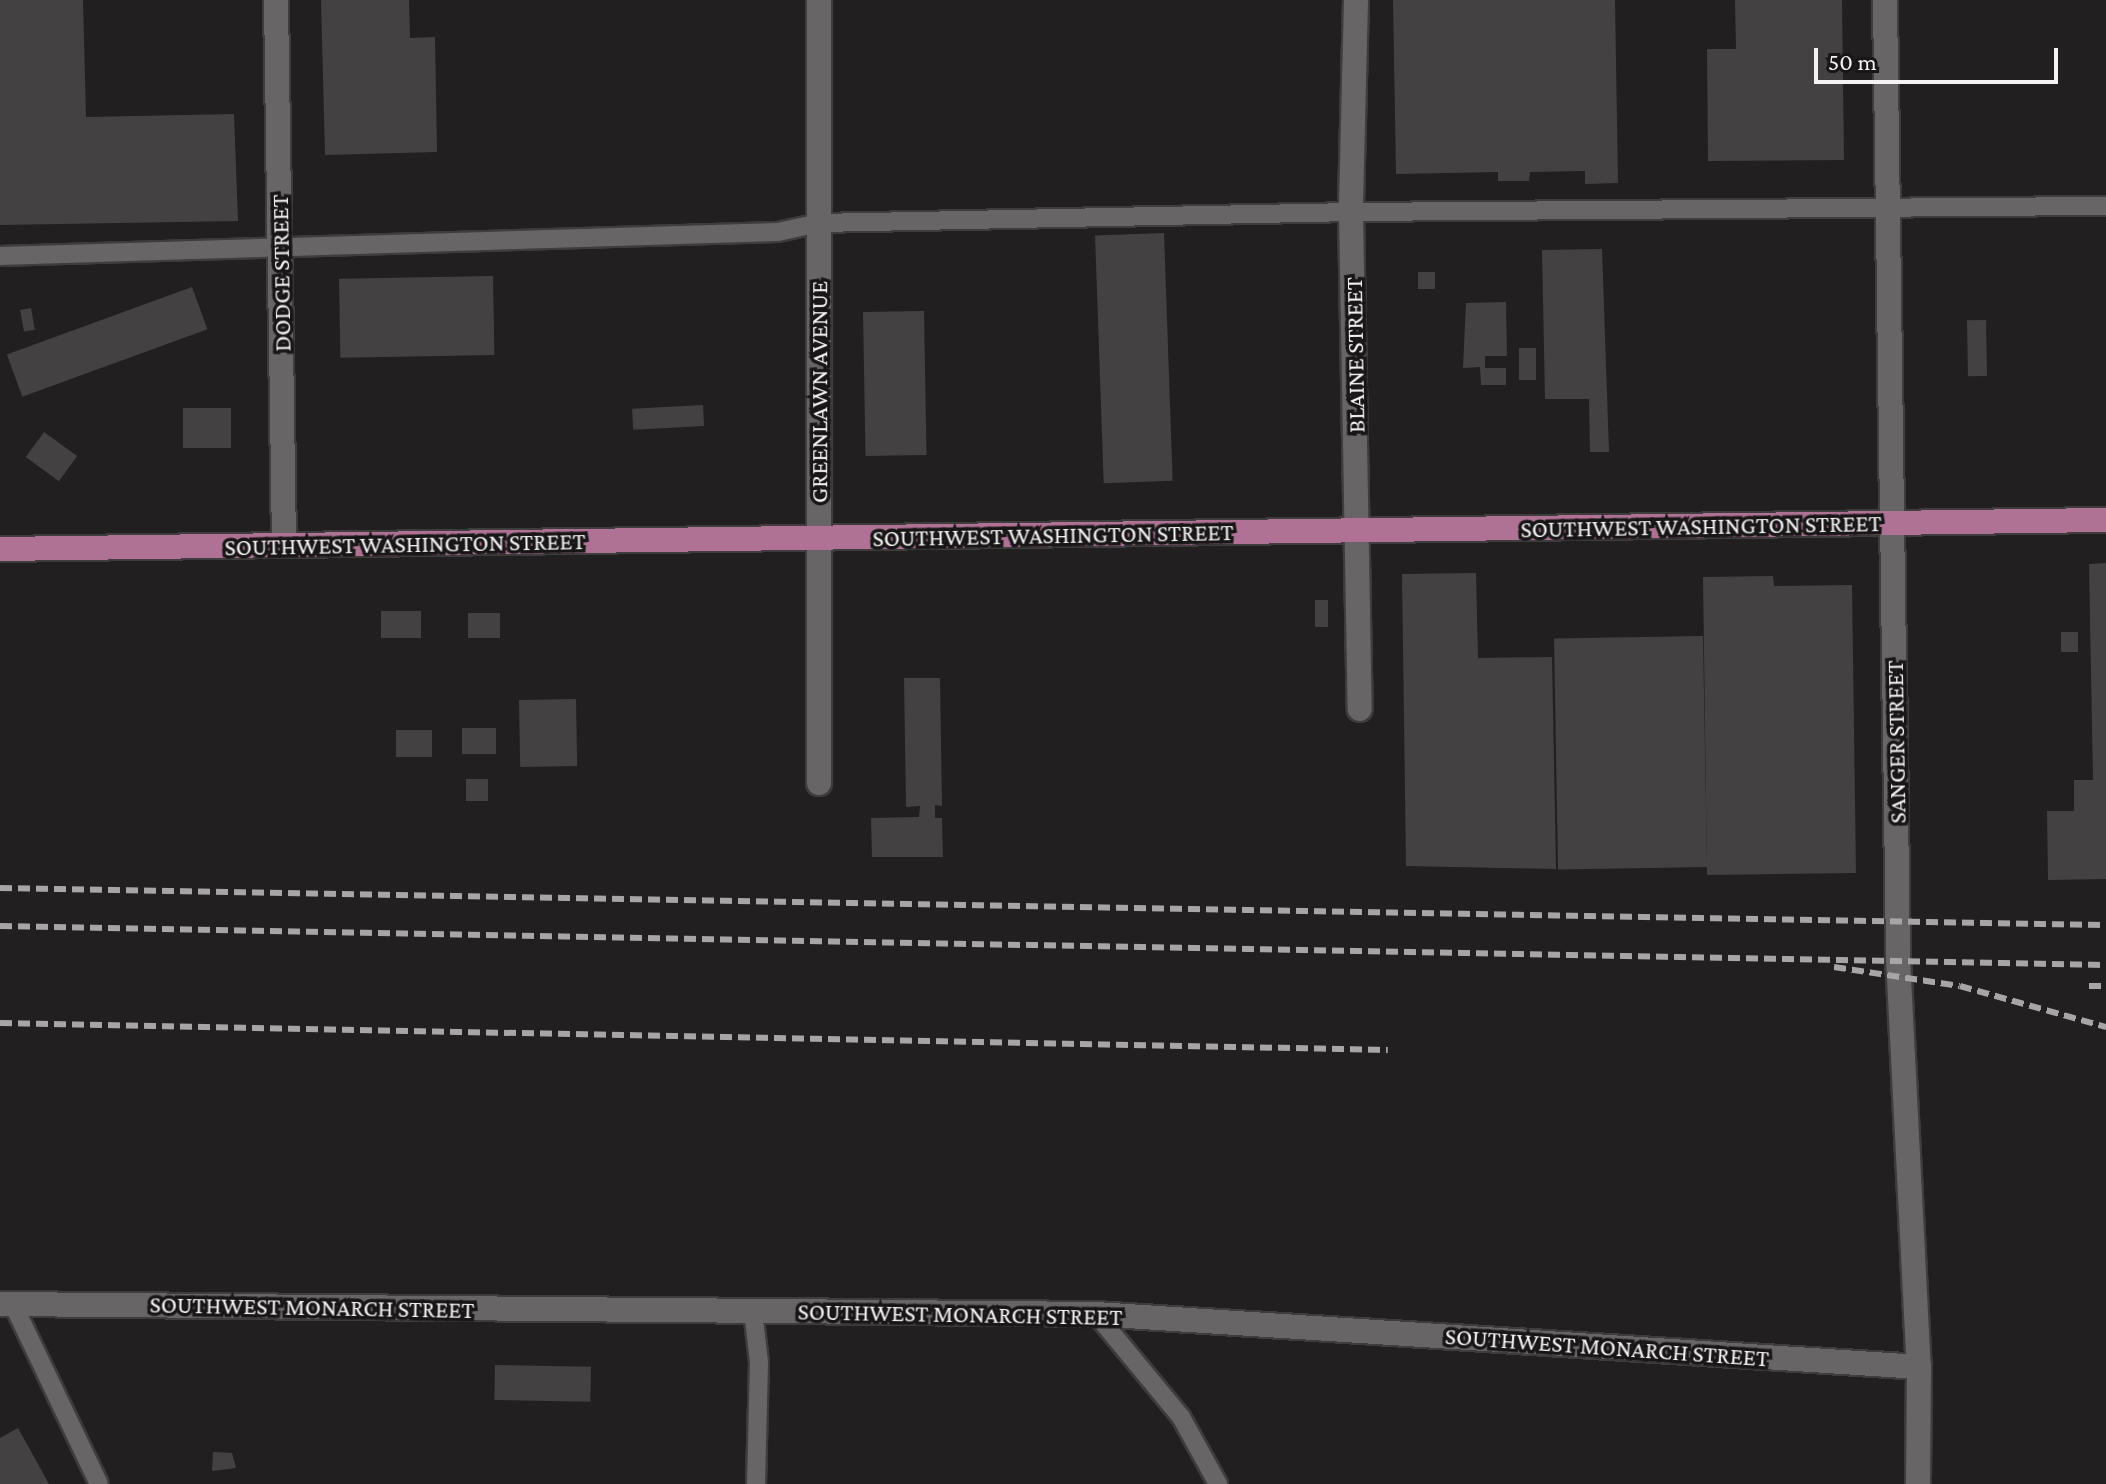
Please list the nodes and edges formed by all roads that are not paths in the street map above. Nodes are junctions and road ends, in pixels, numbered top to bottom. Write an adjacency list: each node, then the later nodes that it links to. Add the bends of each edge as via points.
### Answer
1 (276, 0): 9 (street, DODGE STREET)
2 (819, 0): 8 (street, GREENLAWN AVENUE)
3 (1356, 0): 7 (street, BLAINE STREET)
4 (1885, 0): 6 (street, SANGER STREET)
5 (2106, 206): 6 (lane)
6 (1886, 210): 7 (lane); 12 (street, SANGER STREET)
7 (1351, 212): 8 (lane); 13 (street, BLAINE STREET)
8 (819, 223): 9 (lane, via 778,232); 14 (street, GREENLAWN AVENUE)
9 (281, 246): 10 (lane); 15 (street, DODGE STREET)
10 (0, 256)
11 (2106, 520): 12 (main road, SOUTHWEST WASHINGTON STREET)
12 (1892, 524): 13 (main road, SOUTHWEST WASHINGTON STREET); 22 (street, SANGER STREET, via 1898,958)
13 (1359, 531): 14 (main road, SOUTHWEST WASHINGTON STREET); 17 (street, BLAINE STREET)
14 (820, 538): 15 (main road, SOUTHWEST WASHINGTON STREET); 18 (street, GREENLAWN AVENUE)
15 (284, 545): 16 (main road, SOUTHWEST WASHINGTON STREET)
16 (0, 549)
17 (1360, 709)
18 (819, 783)
19 (6, 1304): 20 (street, SOUTHWEST MONARCH STREET); 23 (lane)
20 (753, 1311): 21 (street, SOUTHWEST MONARCH STREET); 24 (lane, via 759,1362)
21 (1096, 1314): 22 (street, SOUTHWEST MONARCH STREET); 25 (lane, via 1181,1417)
22 (1919, 1367): 26 (street, SANGER STREET)
23 (99, 1484)
24 (756, 1484)
25 (1218, 1484)
26 (1918, 1484)

